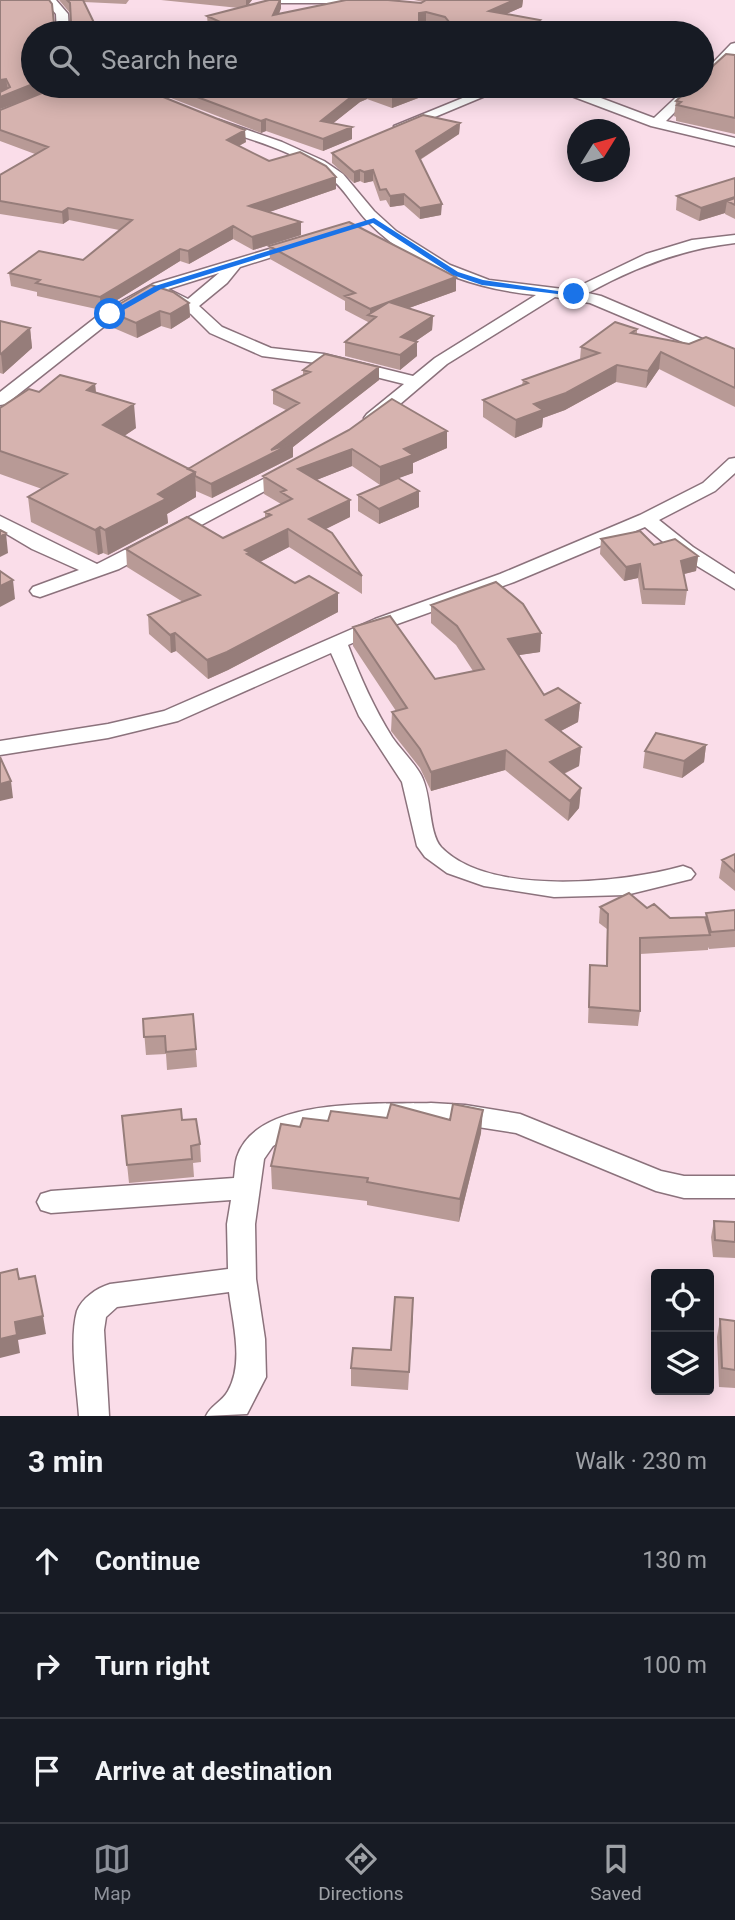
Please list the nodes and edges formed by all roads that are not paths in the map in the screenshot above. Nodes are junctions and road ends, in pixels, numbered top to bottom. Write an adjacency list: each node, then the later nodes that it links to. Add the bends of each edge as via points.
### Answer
1 (51, 0): 5 (street)
2 (277, 0): 3 (street)
3 (337, 1): 4 (street)
4 (355, 3)
5 (62, 21)
6 (735, 47): 7 (street)
7 (714, 68)
8 (473, 98): 13 (street)
9 (588, 98): 12 (street)
10 (682, 98): 12 (street)
11 (209, 120): 16 (street)
12 (656, 123): 14 (street)
13 (384, 133)
14 (735, 142)
15 (335, 153): 16 (street)
16 (314, 162): 21 (street, via 350,190 368,222 456,274)
17 (735, 239): 22 (street, via 699,241 646,259)
18 (310, 241): 19 (street)
19 (233, 266): 20 (street); 23 (street)
20 (158, 287): 23 (street); 26 (street, via 110,314)
21 (552, 292): 22 (street); 25 (street, via 441,361)
22 (574, 294): 24 (street)
23 (189, 306): 25 (street, via 216,330 268,353 324,359)
24 (735, 359)
25 (418, 382): 27 (street)
26 (0, 400)
27 (363, 425)
28 (307, 461): 32 (street)
29 (735, 463): 30 (street, via 709,487)
30 (647, 519): 33 (street); 35 (street)
31 (0, 522): 32 (street)
32 (97, 571): 34 (street)
33 (735, 583)
34 (40, 591)
35 (337, 643): 36 (street, via 171,716); 37 (street, via 369,718 412,779 432,852 506,886 627,886)
36 (0, 748)
37 (683, 874)
38 (735, 1187): 39 (street, via 684,1187 656,1180 520,1124 431,1113 316,1118 287,1125 264,1139 251,1156)
39 (245, 1188): 40 (street); 41 (street)
40 (51, 1202)
41 (242, 1279): 42 (street, via 110,1296 92,1311); 43 (street, via 251,1377 236,1405)
42 (94, 1416)
43 (221, 1416)

